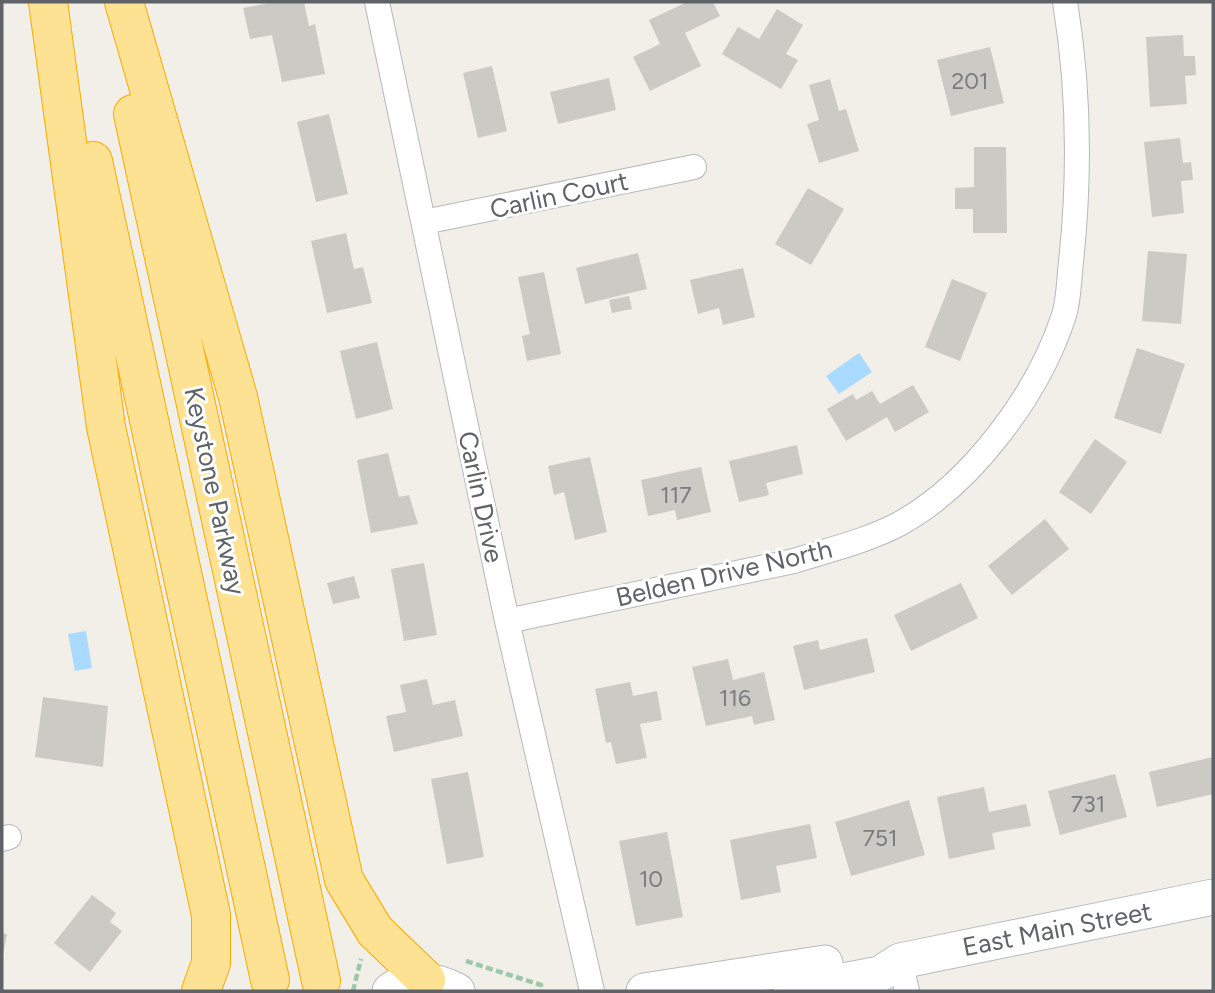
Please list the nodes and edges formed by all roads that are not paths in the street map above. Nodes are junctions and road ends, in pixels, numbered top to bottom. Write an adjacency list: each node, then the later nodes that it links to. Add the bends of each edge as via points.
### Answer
1 (48, 2): 15 (highway, via 106,427 211,915 211,963)
2 (59, 2): 13 (highway, Keystone Parkway)
3 (109, 2): 14 (highway, Keystone Parkway)
4 (124, 2): 12 (highway, via 238,397 344,880 375,932)
5 (377, 2): 8 (street, Carlin Drive)
6 (1065, 2): 9 (street, Belden Drive North, via 1074,87 1076,196 1065,312 1026,399 972,464 899,524 840,547 794,561)
7 (694, 167): 8 (street, Carlin Court)
8 (424, 222): 9 (street, Carlin Drive)
9 (507, 621): 17 (street, Carlin Drive)
10 (1213, 897): 11 (main road, East Main Street)
11 (904, 976): 18 (main road, East Main Street, via 878,953); 19 (main road, East Main Street, via 880,974)
12 (448, 977): 16 (main road, via 410,981)
13 (270, 979)
14 (337, 986)
15 (201, 991)
16 (390, 991)
17 (592, 991)
18 (644, 991)
19 (792, 991)

